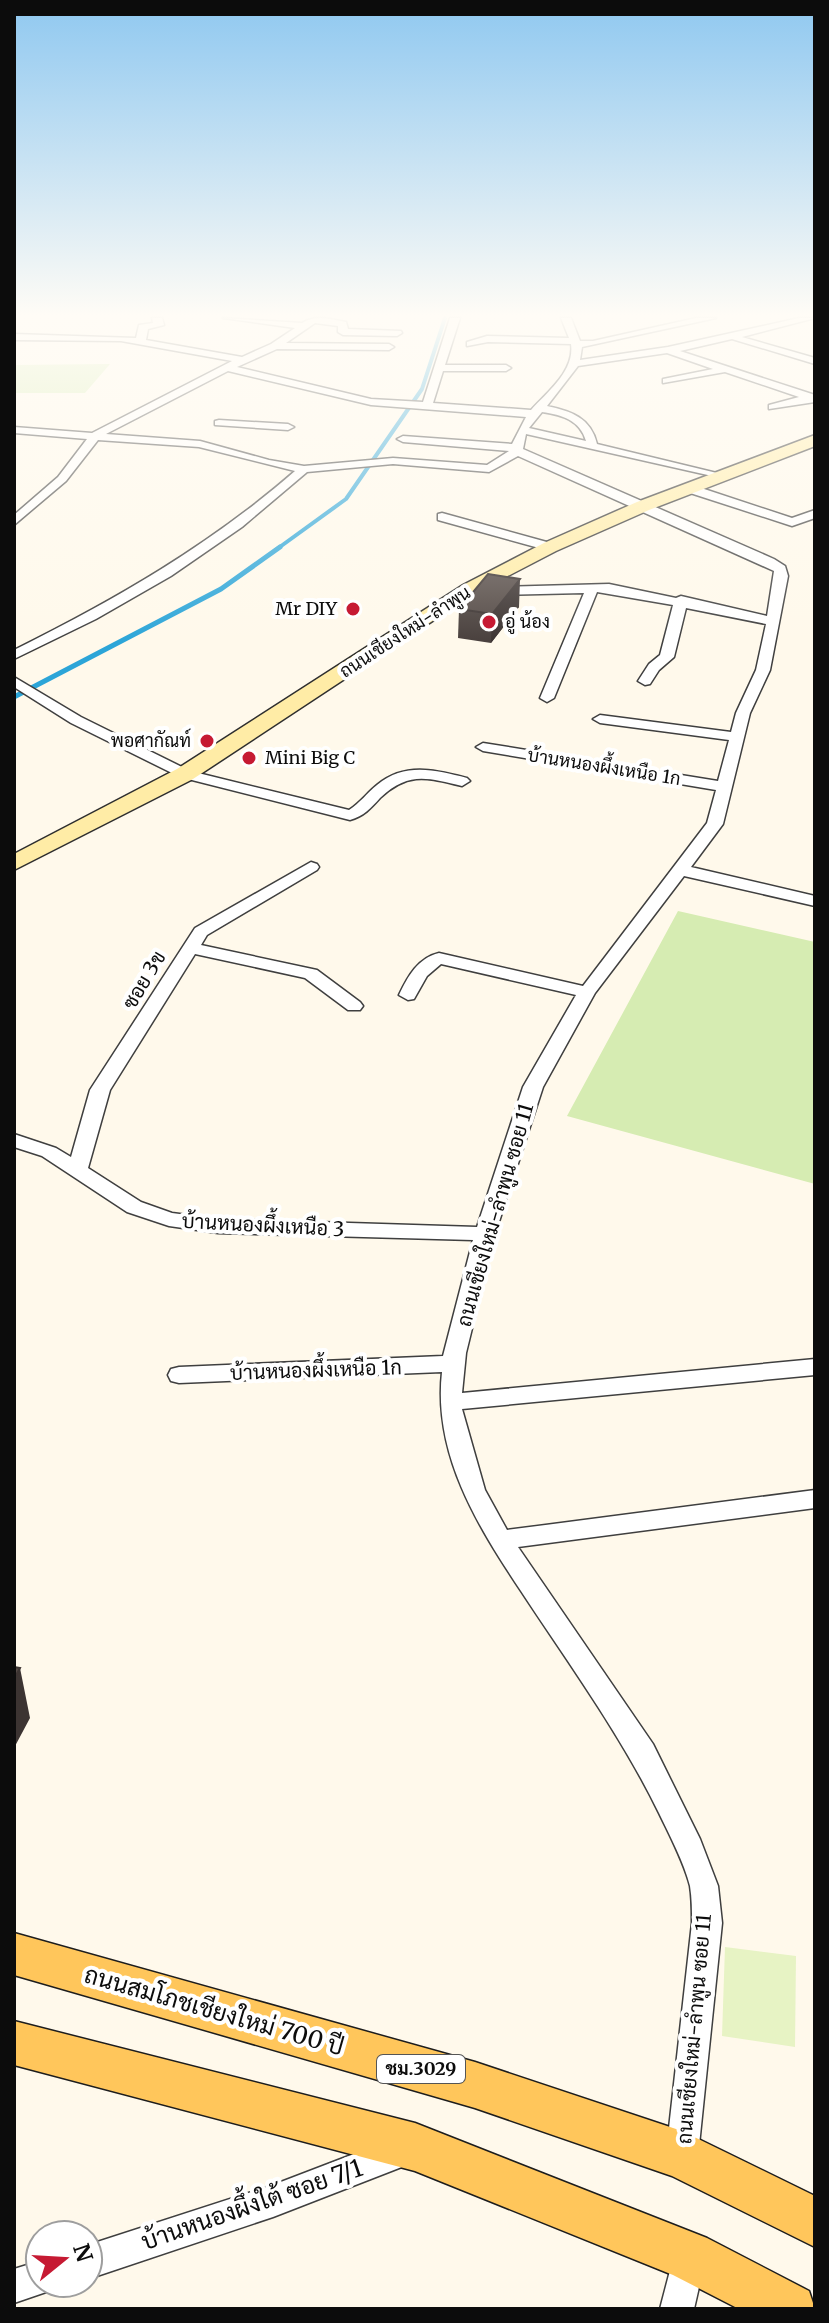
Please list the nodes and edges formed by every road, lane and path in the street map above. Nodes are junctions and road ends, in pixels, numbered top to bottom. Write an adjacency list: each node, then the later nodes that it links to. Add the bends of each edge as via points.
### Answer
1 (110, 426): 9 (street)
2 (216, 426): 10 (street)
3 (283, 426): 6 (street)
4 (527, 426): 8 (street)
5 (585, 426): 11 (street)
6 (288, 427)
7 (14, 430): 9 (street)
8 (524, 430): 11 (street); 13 (street)
9 (97, 434): 10 (street); 21 (street, via 62,479)
10 (200, 444): 15 (street)
11 (592, 445): 16 (street)
12 (809, 445): 16 (main road, ถนนเชียงใหม่-ลำพูน)
13 (516, 449): 14 (street, via 489,469); 14 (street, via 406,434); 18 (street)
14 (393, 461): 15 (street)
15 (304, 469): 27 (street, via 146,588)
16 (717, 476): 17 (main road, ถนนเชียงใหม่-ลำพูน)
17 (688, 488): 18 (main road, ถนนเชียงใหม่-ลำพูน); 19 (street, via 792,522)
18 (643, 506): 22 (main road, ถนนเชียงใหม่-ลำพูน); 26 (street, ถนนเชียงใหม่-ลำพูน ซอย 11, via 780,569)
19 (815, 514)
20 (442, 517): 22 (street)
21 (14, 521)
22 (550, 547): 24 (main road, ถนนเชียงใหม่-ลำพูน)
23 (592, 588): 24 (street); 25 (street); 30 (street)
24 (469, 589): 34 (main road, ถนนเชียงใหม่-ลำพูน)
25 (681, 600): 26 (street); 28 (street, via 667,657)
26 (771, 621): 32 (street, ถนนเชียงใหม่-ลำพูน ซอย 11, via 763,670)
27 (14, 655)
28 (645, 681)
29 (18, 683): 34 (street, via 76,720)
30 (547, 698)
31 (600, 719): 32 (street)
32 (737, 737): 36 (street, ถนนเชียงใหม่-ลำพูน ซอย 11)
33 (483, 747): 36 (street, บ้านหนองผึ้งเหนือ 1ก)
34 (185, 774): 35 (street, via 350,815 408,772); 37 (main road, ถนนเชียงใหม่-ลำพูน)
35 (462, 781)
36 (726, 787): 39 (street, ถนนเชียงใหม่-ลำพูน ซอย 11, via 715,824)
37 (14, 863)
38 (311, 867): 41 (street, ซอย 3ข, via 201,932)
39 (681, 870): 40 (street); 42 (street, ถนนเชียงใหม่-ลำพูน ซอย 11)
40 (815, 901)
41 (190, 948): 44 (street, via 300,970); 46 (street, ซอย 3ข, via 100,1090)
42 (587, 992): 43 (street, via 439,958 422,970); 47 (street, ถนนเชียงใหม่-ลำพูน ซอย 11, via 533,1087)
43 (408, 995)
44 (354, 1006)
45 (19, 1146): 46 (street, บ้านหนองผึ้งเหนือ 3, via 49,1152)
46 (78, 1169): 47 (street, บ้านหนองผึ้งเหนือ 3, via 134,1207 169,1219 218,1226)
47 (485, 1234): 48 (street, ถนนเชียงใหม่-ลำพูน ซอย 11)
48 (454, 1364): 50 (street, บ้านหนองผึ้งเหนือ 1ก); 51 (street, ถนนเชียงใหม่-ลำพูน ซอย 11)
49 (815, 1367): 51 (street)
50 (179, 1375)
51 (450, 1402): 53 (street, ถนนเชียงใหม่-ลำพูน ซอย 11, via 473,1490)
52 (815, 1499): 53 (street)
53 (500, 1540): 57 (street, ถนนเชียงใหม่-ลำพูน ซอย 11, via 643,1752 704,1886 707,1923)
54 (14, 1954): 57 (main road, ถนนสมโภชเชียงใหม่ 700 ปี / ชม.3029, via 475,2085)
55 (14, 2043): 56 (main road)
56 (415, 2147): 59 (main road); 60 (street, บ้านหนองผึ้งใต้ ซอย 7/1)
57 (682, 2155): 58 (main road, ถนนสมโภชเชียงใหม่ 700 ปี / ชม.3029)
58 (815, 2222)
59 (689, 2256): 61 (street); 62 (main road)
60 (104, 2257)
61 (677, 2309)
62 (791, 2309)

